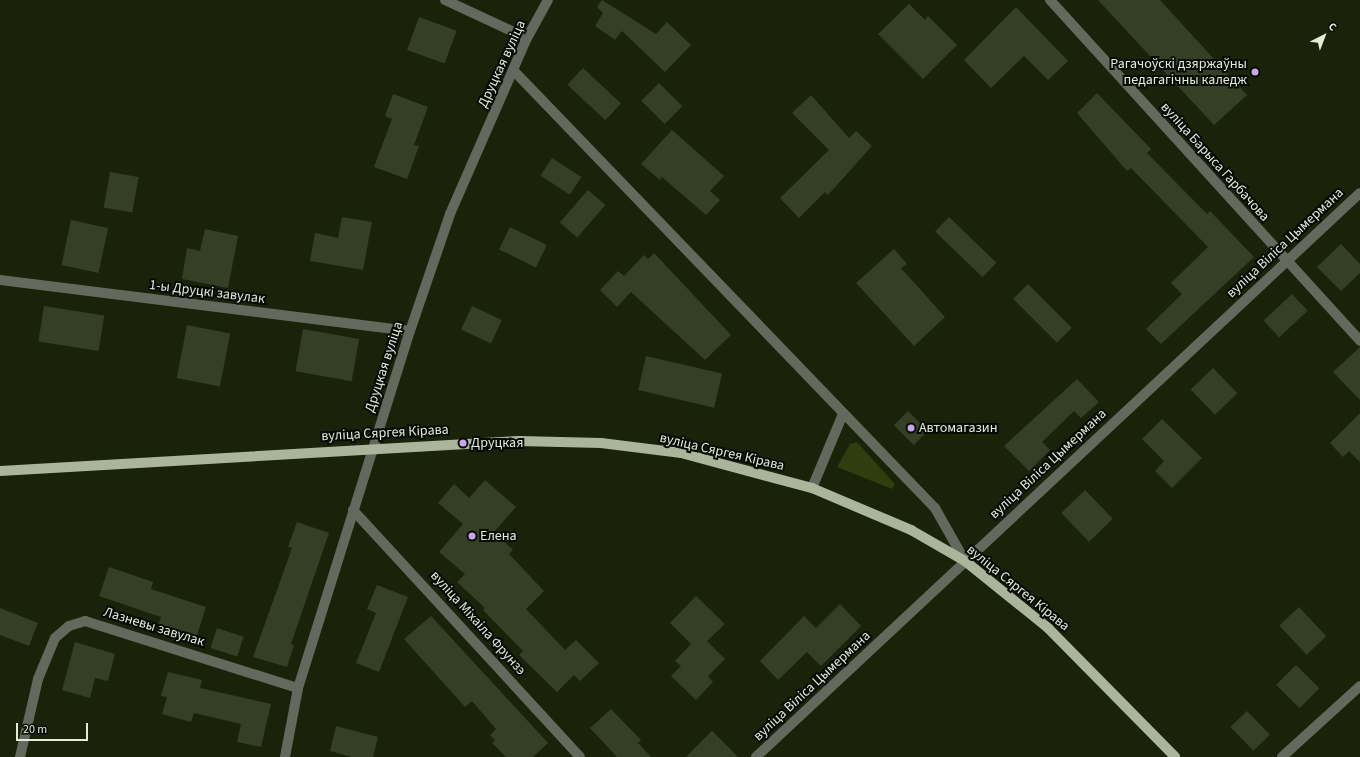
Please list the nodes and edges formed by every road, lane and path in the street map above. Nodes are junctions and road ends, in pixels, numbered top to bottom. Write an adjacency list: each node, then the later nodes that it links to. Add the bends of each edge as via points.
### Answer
1 (445, 0): 4 (street)
2 (548, 0): 4 (street, Друцкая вуліца)
3 (1050, 0): 7 (street, вуліца Барыса Гарбачова)
4 (527, 38): 5 (street, Друцкая вуліца)
5 (513, 70): 9 (street, Друцкая вуліца, via 450,214); 11 (street)
6 (1360, 193): 7 (street, вуліца Віліса Цымермана)
7 (1286, 261): 10 (street, вуліца Барыса Гарбачова); 16 (street, вуліца Віліса Цымермана)
8 (0, 280): 9 (street, 1-ы Друцкі завулак)
9 (410, 331): 12 (street, Друцкая вуліца)
10 (1360, 341)
11 (843, 414): 14 (street); 16 (street, via 935,508)
12 (373, 448): 13 (main road, вуліца Сяргея Кірава); 14 (main road, вуліца Сяргея Кірава, via 519,441 601,444 681,454); 15 (street, Друцкая вуліца)
13 (0, 470)
14 (812, 488): 16 (main road, вуліца Сяргея Кірава, via 911,530)
15 (353, 510): 18 (street, Друцкая вуліца); 21 (street, вуліца Міхаіла Фрунзэ)
16 (965, 561): 22 (street, вуліца Віліса Цымермана); 23 (main road, вуліца Сяргея Кірава, via 1048,628)
17 (1360, 686): 24 (street)
18 (298, 688): 19 (street, Лазневы завулак, via 85,621 69,626 55,638 38,679); 20 (street, Друцкая вуліца)
19 (20, 757)
20 (285, 757)
21 (580, 757)
22 (756, 757)
23 (1176, 757)
24 (1282, 757)

